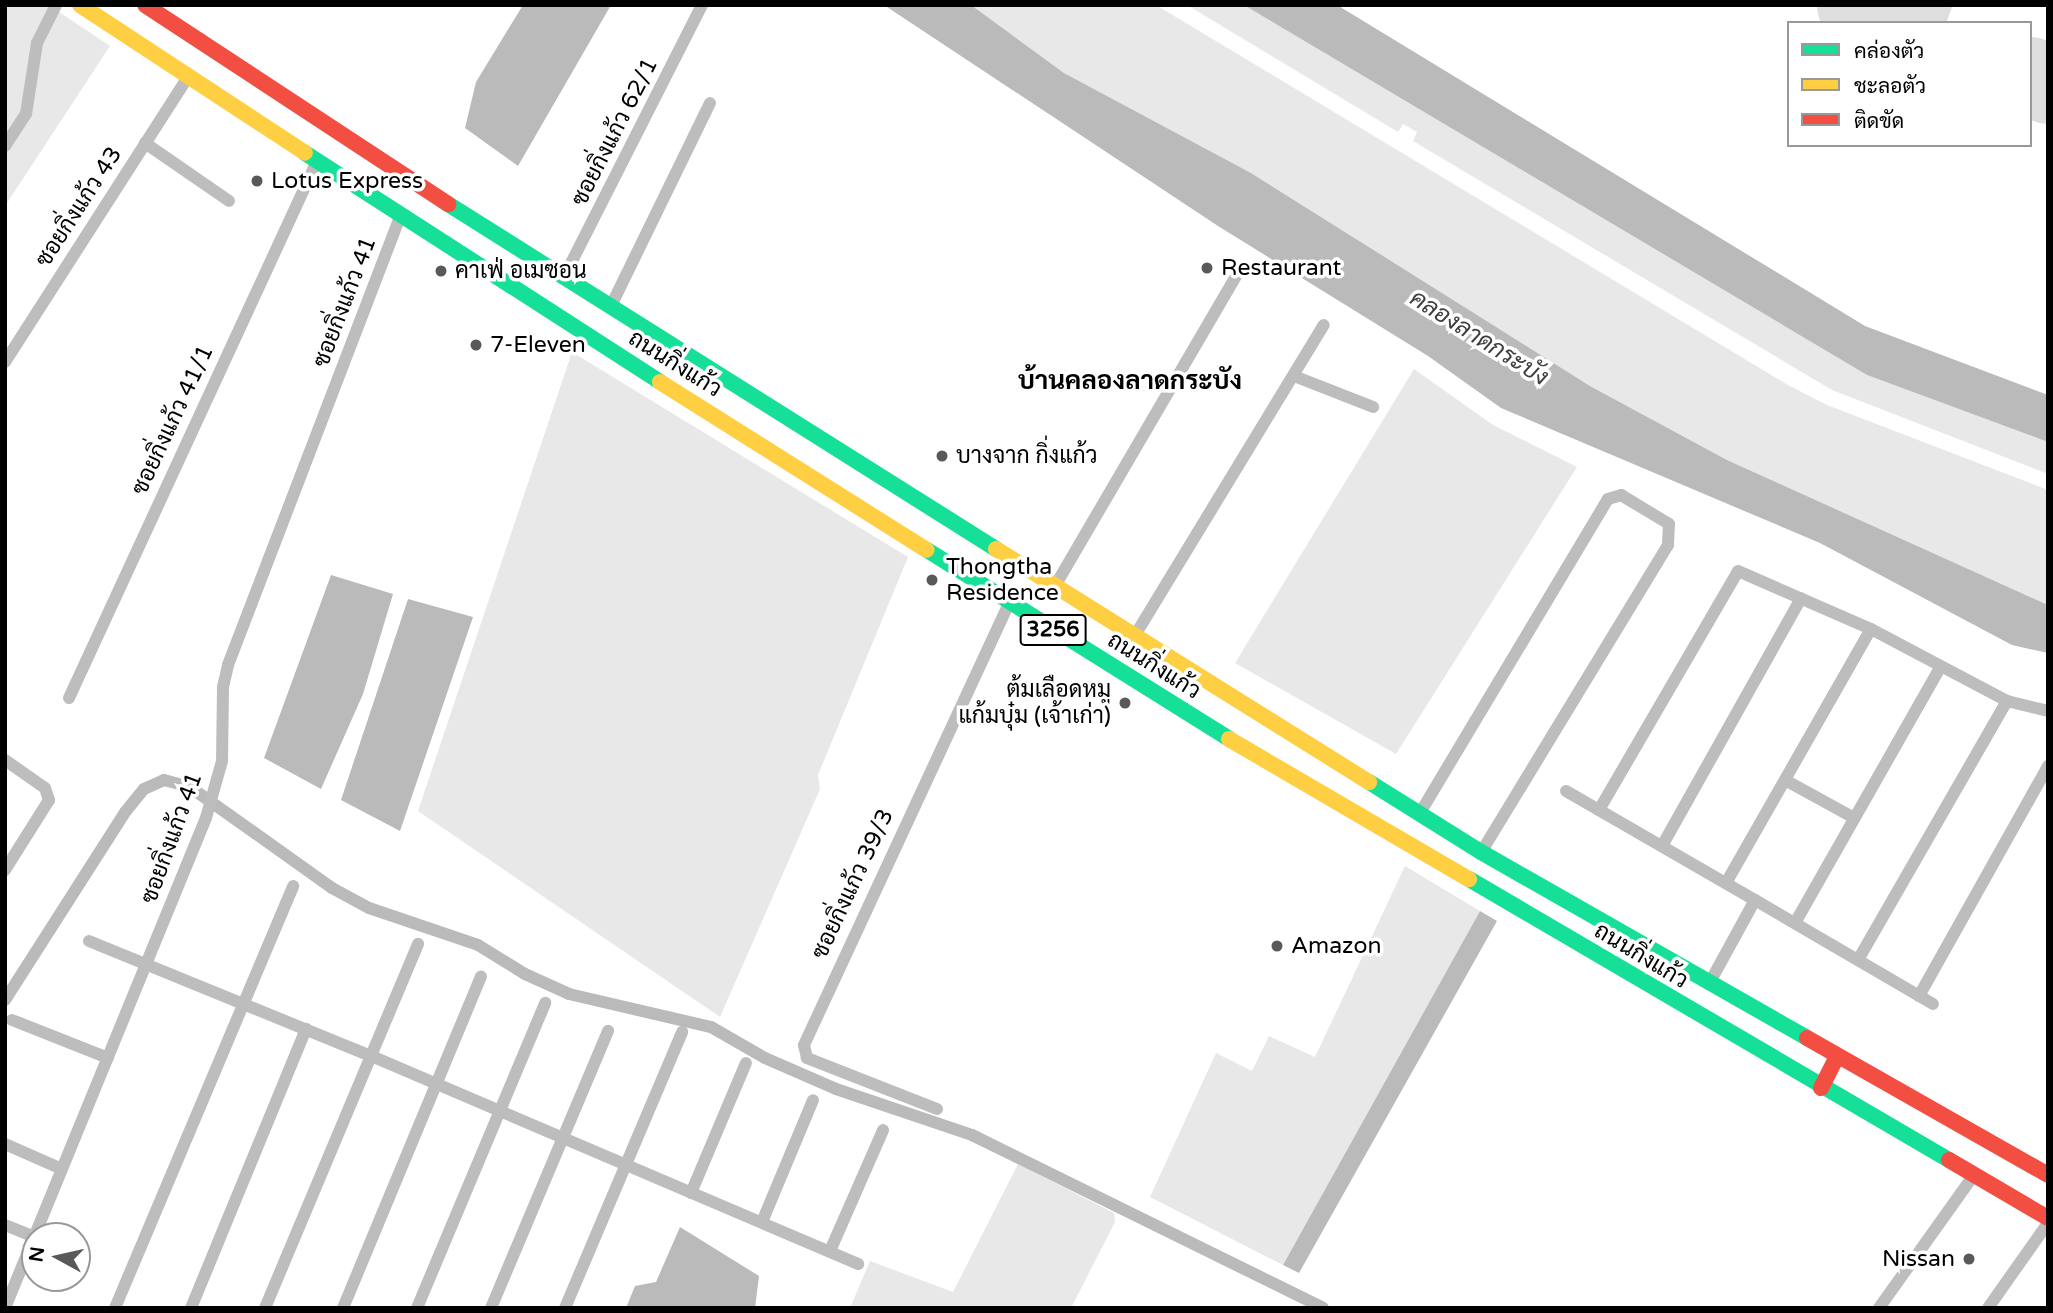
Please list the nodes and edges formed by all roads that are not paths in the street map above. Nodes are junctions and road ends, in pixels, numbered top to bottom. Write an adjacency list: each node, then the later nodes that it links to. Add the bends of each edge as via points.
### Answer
1 (56, 5): 8 (street, via 37,43 26,114)
2 (80, 5): 5 (main road, ถนนกิ่งแก้ว / 3256)
3 (145, 5): 13 (main road, ถนนกิ่งแก้ว / 3256)
4 (702, 5): 13 (street, ซอยกิ่งแก้ว 62/1)
5 (189, 75): 7 (street, ซอยกิ่งแก้ว 43); 9 (main road, ถนนกิ่งแก้ว / 3256)
6 (710, 103): 14 (street)
7 (145, 143): 10 (street); 16 (street, ซอยกิ่งแก้ว 43)
8 (5, 146)
9 (317, 161): 11 (main road, ถนนกิ่งแก้ว / 3256); 25 (street, ซอยกิ่งแก้ว 41/1)
10 (229, 201)
11 (400, 216): 21 (main road, ถนนกิ่งแก้ว / 3256); 45 (street, ซอยกิ่งแก้ว 41, via 228,665 216,785)
12 (1238, 273): 19 (street)
13 (564, 277): 14 (main road, ถนนกิ่งแก้ว / 3256)
14 (610, 308): 19 (main road, ถนนกิ่งแก้ว / 3256)
15 (1324, 325): 17 (street)
16 (5, 362)
17 (1294, 376): 18 (street); 23 (street)
18 (1373, 407)
19 (1055, 586): 23 (main road, ถนนกิ่งแก้ว / 3256)
20 (1801, 598): 22 (street); 32 (street, via 1746,572 1733,575); 35 (street)
21 (1009, 603): 61 (main road, ถนนกิ่งแก้ว / 3256, via 1176,708); 63 (street, ซอยกิ่งแก้ว 39/3, via 804,1045 807,1058)
22 (1871, 629): 24 (street); 30 (street)
23 (1134, 637): 33 (main road, ถนนกิ่งแก้ว / 3256)
24 (1940, 668): 26 (street); 34 (street)
25 (69, 698)
26 (2007, 701): 27 (street); 44 (street)
27 (2048, 711)
28 (5, 760): 37 (street, via 45,788 49,800)
29 (2048, 766): 48 (street)
30 (1785, 780): 34 (street); 38 (street)
31 (1566, 791): 32 (street)
32 (1599, 810): 35 (street)
33 (1420, 813): 36 (main road, ถนนกิ่งแก้ว / 3256); 36 (street, via 1608,499 1621,495 1669,524 1668,545)
34 (1854, 818): 41 (street)
35 (1662, 846): 38 (street)
36 (1481, 852): 47 (main road, ถนนกิ่งแก้ว / 3256)
37 (5, 870)
38 (1726, 883): 40 (street)
39 (293, 886): 49 (street)
40 (1755, 900): 41 (street); 47 (street)
41 (1795, 923): 44 (street)
42 (89, 941): 45 (street)
43 (418, 944): 56 (street)
44 (1858, 960): 48 (street)
45 (147, 963): 49 (street); 58 (street, ซอยกิ่งแก้ว 41)
46 (481, 977): 60 (street)
47 (1709, 984): 57 (main road, ถนนกิ่งแก้ว / 3256)
48 (1919, 996): 51 (street)
49 (244, 1003): 53 (street); 80 (street)
50 (545, 1003): 64 (street)
51 (1933, 1004)
52 (12, 1020): 58 (street)
53 (306, 1029): 56 (street); 81 (street)
54 (607, 1031): 66 (street)
55 (682, 1031): 68 (street)
56 (369, 1055): 60 (street); 82 (street)
57 (1837, 1056): 61 (main road); 71 (main road, ถนนกิ่งแก้ว / 3256)
58 (108, 1058): 69 (street, ซอยกิ่งแก้ว 41)
59 (746, 1063): 72 (street)
60 (436, 1086): 64 (street); 83 (street)
61 (1821, 1088): 70 (main road, ถนนกิ่งแก้ว / 3256)
62 (813, 1100): 75 (street)
63 (937, 1108)
64 (499, 1112): 66 (street); 84 (street)
65 (883, 1130): 76 (street)
66 (564, 1138): 68 (street); 85 (street)
67 (5, 1144): 69 (street)
68 (626, 1165): 72 (street); 86 (street)
69 (62, 1169): 74 (street, ซอยกิ่งแก้ว 41)
70 (1974, 1175): 73 (main road, ถนนกิ่งแก้ว / 3256); 87 (street)
71 (2048, 1175)
72 (691, 1193): 75 (street)
73 (2048, 1221): 88 (street)
74 (40, 1222)
75 (762, 1222): 76 (street)
76 (830, 1251): 77 (street)
77 (858, 1264)
78 (21, 1269): 79 (street, ซอยกิ่งแก้ว 41)
79 (5, 1308)
80 (115, 1308)
81 (191, 1308)
82 (265, 1308)
83 (343, 1308)
84 (416, 1308)
85 (491, 1308)
86 (565, 1308)
87 (1879, 1308)
88 (1988, 1308)

